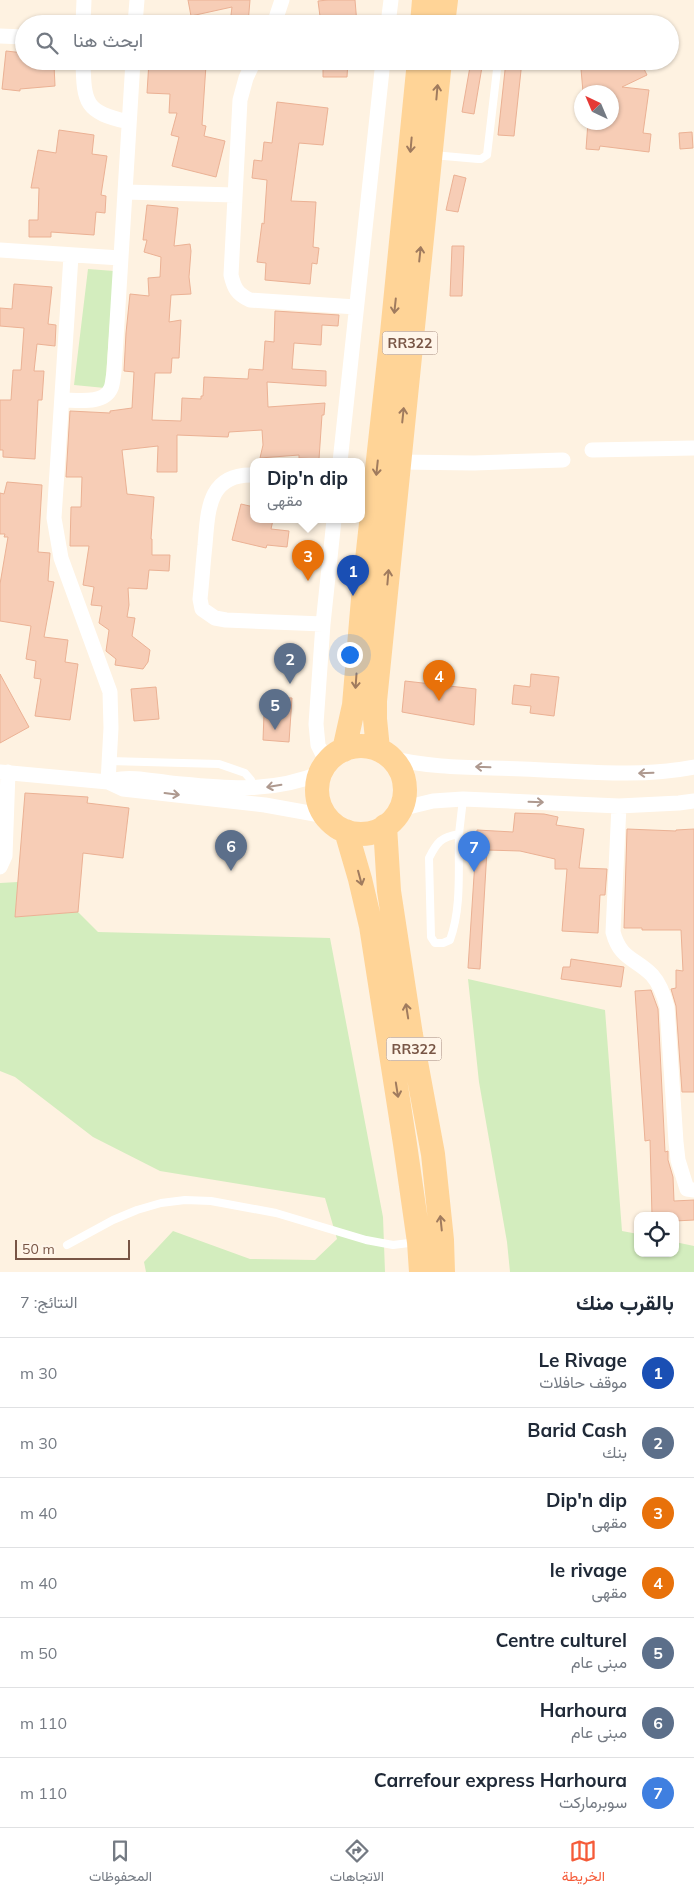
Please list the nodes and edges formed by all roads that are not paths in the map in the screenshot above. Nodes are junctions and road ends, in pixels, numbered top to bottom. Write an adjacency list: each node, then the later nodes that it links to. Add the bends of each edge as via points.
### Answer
1 (84, 0): 7 (street)
2 (137, 0): 8 (street)
3 (282, 0): 9 (street)
4 (391, 0): 10 (street)
5 (424, 0): 11 (main road)
6 (446, 0): 12 (main road)
7 (83, 15)
8 (136, 15)
9 (277, 15)
10 (389, 15)
11 (423, 15)
12 (444, 15)
13 (0, 36): 14 (street)
14 (15, 37)
15 (83, 70): 22 (street, via 87,100 94,110 106,117)
16 (132, 70): 22 (street)
17 (250, 70): 25 (street, via 240,100)
18 (382, 70): 29 (street)
19 (418, 70): 41 (main road, RR322, one-way to 41, via 354,705)
20 (439, 70): 23 (main road, RR322, one-way to 20)
21 (497, 70): 23 (lane, via 487,155 481,159)
22 (129, 122): 24 (street)
23 (431, 155): 35 (main road, RR322, one-way to 23)
24 (125, 192): 25 (street); 28 (street)
25 (235, 195): 29 (street, via 230,275 240,295 250,300)
26 (0, 250): 27 (street)
27 (71, 256): 28 (street); 30 (street)
28 (120, 258): 30 (street, via 114,372 110,389 104,396 93,400)
29 (356, 307): 33 (street)
30 (62, 400): 40 (street, via 54,518 56,540 110,692)
31 (694, 448): 32 (street)
32 (592, 450)
33 (340, 458)
34 (563, 460): 35 (street)
35 (399, 462): 39 (main road, RR322, one-way to 35, via 375,719 375,701)
36 (250, 475): 38 (street, via 228,479 210,501 200,599 202,609 214,618 226,620)
37 (334, 523): 38 (street)
38 (323, 624): 41 (street, via 316,724 318,745)
39 (385, 754): 41 (main road, via 367,746 355,746); 42 (street, one-way to 39, via 634,774 449,767 419,764); 51 (main road, RR322, via 403,776 404,798)
40 (109, 761): 44 (street); 46 (lane, via 219,764 245,773)
41 (331, 762): 46 (street, one-way to 46, via 293,782); 52 (main road, RR322, via 318,784 320,806)
42 (694, 767)
43 (4, 772): 44 (street); 56 (street, via 5,856)
44 (108, 782): 45 (street, via 123,789)
45 (141, 785): 46 (street); 49 (street, one-way to 49)
46 (253, 788): 49 (lane)
47 (463, 799): 50 (street, one-way to 50); 51 (street, via 433,801); 55 (lane)
48 (694, 801): 50 (street)
49 (252, 804): 52 (street)
50 (619, 806): 57 (street, via 612,932 621,951 651,975 664,993 678,1160 687,1189)
51 (400, 809): 53 (main road)
52 (326, 816): 54 (main road)
53 (385, 826): 54 (main road, via 360,834); 61 (main road, RR322, one-way to 53, via 433,1154 389,891)
54 (346, 831): 58 (main road, RR322, one-way to 58, via 371,926)
55 (459, 834): 55 (lane, via 441,840 429,858 431,937 435,943 450,940 454,930)
56 (0, 866)
57 (694, 1190)
58 (419, 1242): 59 (lane, via 393,1245 276,1213 211,1201 185,1200 138,1210 112,1220); 60 (main road, RR322)
59 (67, 1245)
60 (421, 1272)
61 (443, 1272)

